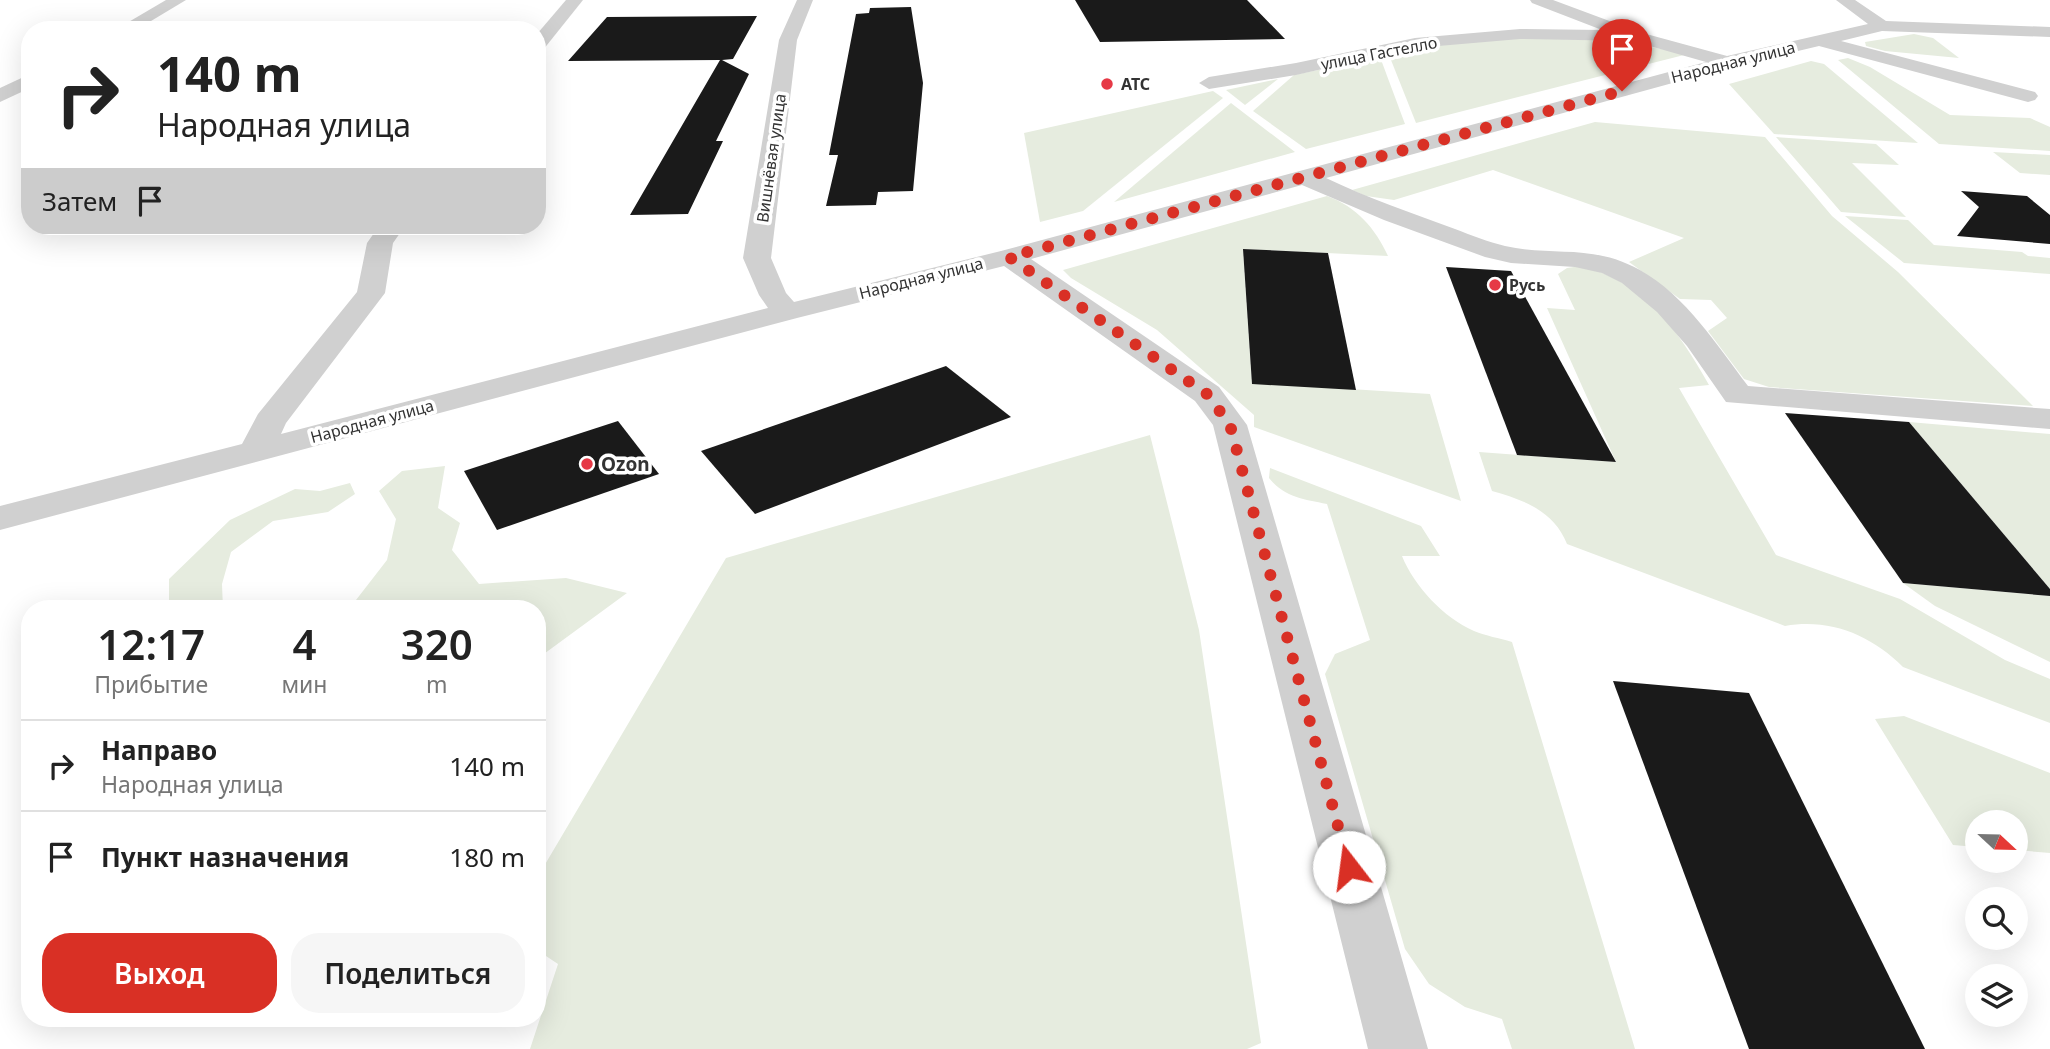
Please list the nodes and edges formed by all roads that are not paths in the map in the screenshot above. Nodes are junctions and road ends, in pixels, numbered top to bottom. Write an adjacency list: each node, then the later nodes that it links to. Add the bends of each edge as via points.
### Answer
1 (178, 0): 6 (street)
2 (575, 0): 9 (street)
3 (805, 0): 20 (street, Вишнёвая улица, via 788,40 757,258 773,295)
4 (1538, 0): 10 (street, улица Гастелло)
5 (1844, 0): 7 (street)
6 (140, 21)
7 (1882, 26): 8 (street, Народная улица); 11 (street, Народная улица)
8 (2050, 32)
9 (546, 35)
10 (1633, 36): 12 (street, улица Гастелло); 14 (street, улица Гастелло, via 1520,34 1415,43)
11 (1820, 41): 12 (street, Народная улица); 13 (street, via 2033,100)
12 (1727, 62): 17 (street, Народная улица)
13 (1975, 64)
14 (1209, 83)
15 (21, 85): 16 (street)
16 (0, 96)
17 (1307, 178): 19 (street, Народная улица); 21 (street, via 1389,215 1494,251 1612,266 1676,312 1738,395)
18 (386, 235): 22 (street, via 380,243 371,293 270,421)
19 (1009, 257): 20 (street, Народная улица); 24 (street, via 1207,394 1230,425)
20 (787, 312): 22 (street, Народная улица)
21 (2050, 419)
22 (256, 451): 23 (street, Народная улица)
23 (0, 518)
24 (1398, 1049)

